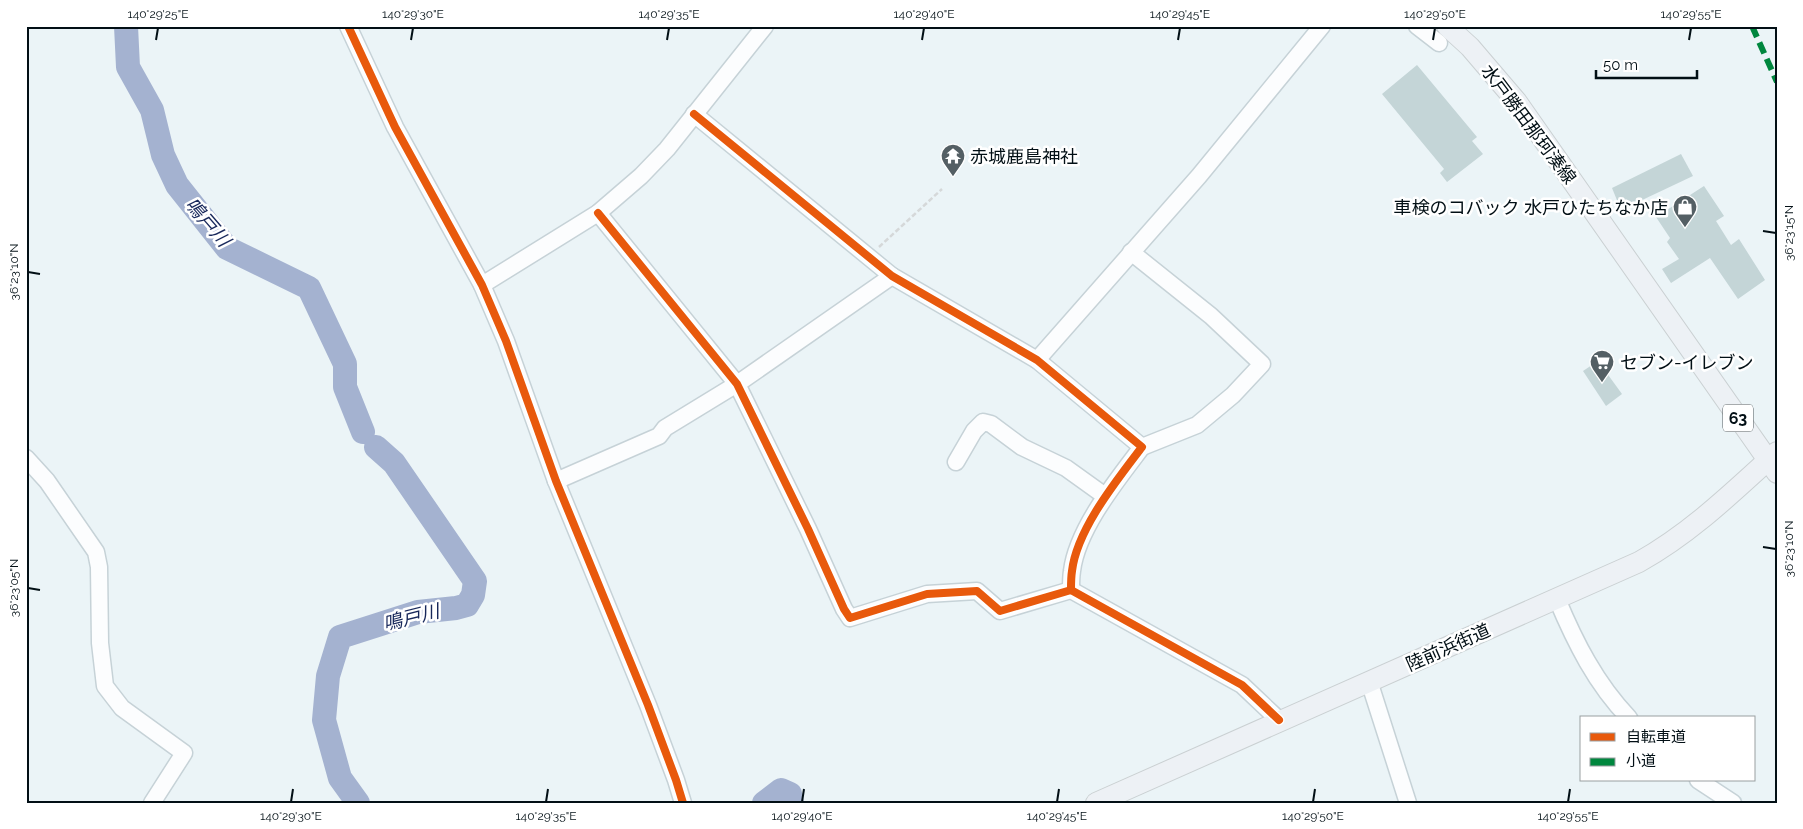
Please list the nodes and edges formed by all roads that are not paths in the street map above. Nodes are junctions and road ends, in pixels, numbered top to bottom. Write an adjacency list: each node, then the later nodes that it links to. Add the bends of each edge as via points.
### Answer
1 (348, 26): 10 (street, via 395,127)
2 (765, 26): 6 (street)
3 (1322, 26): 8 (street, via 1199,176)
4 (1417, 26): 5 (street)
5 (1443, 35): 16 (main road, 水戸勝田那珂湊線 / 63, via 1475,53 1516,102)
6 (694, 114): 7 (street, via 641,176); 9 (street)
7 (598, 213): 10 (street); 12 (street)
8 (1131, 252): 11 (street); 13 (street, via 1211,316 1262,364 1233,395 1197,425)
9 (892, 276): 11 (street); 12 (street)
10 (482, 286): 17 (street, via 506,341)
11 (1037, 360): 13 (street)
12 (737, 384): 17 (street, via 664,428 659,436); 19 (street, via 850,618 926,594 977,591 1000,610)
13 (1142, 447): 18 (street)
14 (26, 458): 25 (street, via 47,480 96,552 105,686 122,708 184,753)
15 (956, 462): 18 (street, via 974,430 983,422 991,424 1022,447 1066,468)
16 (1774, 462): 20 (main road, 陸前浜街道, via 1671,544)
17 (556, 481): 26 (street, via 648,705)
18 (1105, 496): 19 (street, via 1079,545)
19 (1071, 590): 23 (street, via 1242,685)
20 (1557, 599): 21 (main road, 陸前浜街道); 22 (street, via 1588,665)
21 (1369, 682): 23 (main road, 陸前浜街道); 28 (street)
22 (1627, 716)
23 (1279, 720): 27 (main road, 陸前浜街道)
24 (1701, 782): 29 (street)
25 (152, 803)
26 (682, 803)
27 (1096, 803)
28 (1408, 803)
29 (1733, 803)

